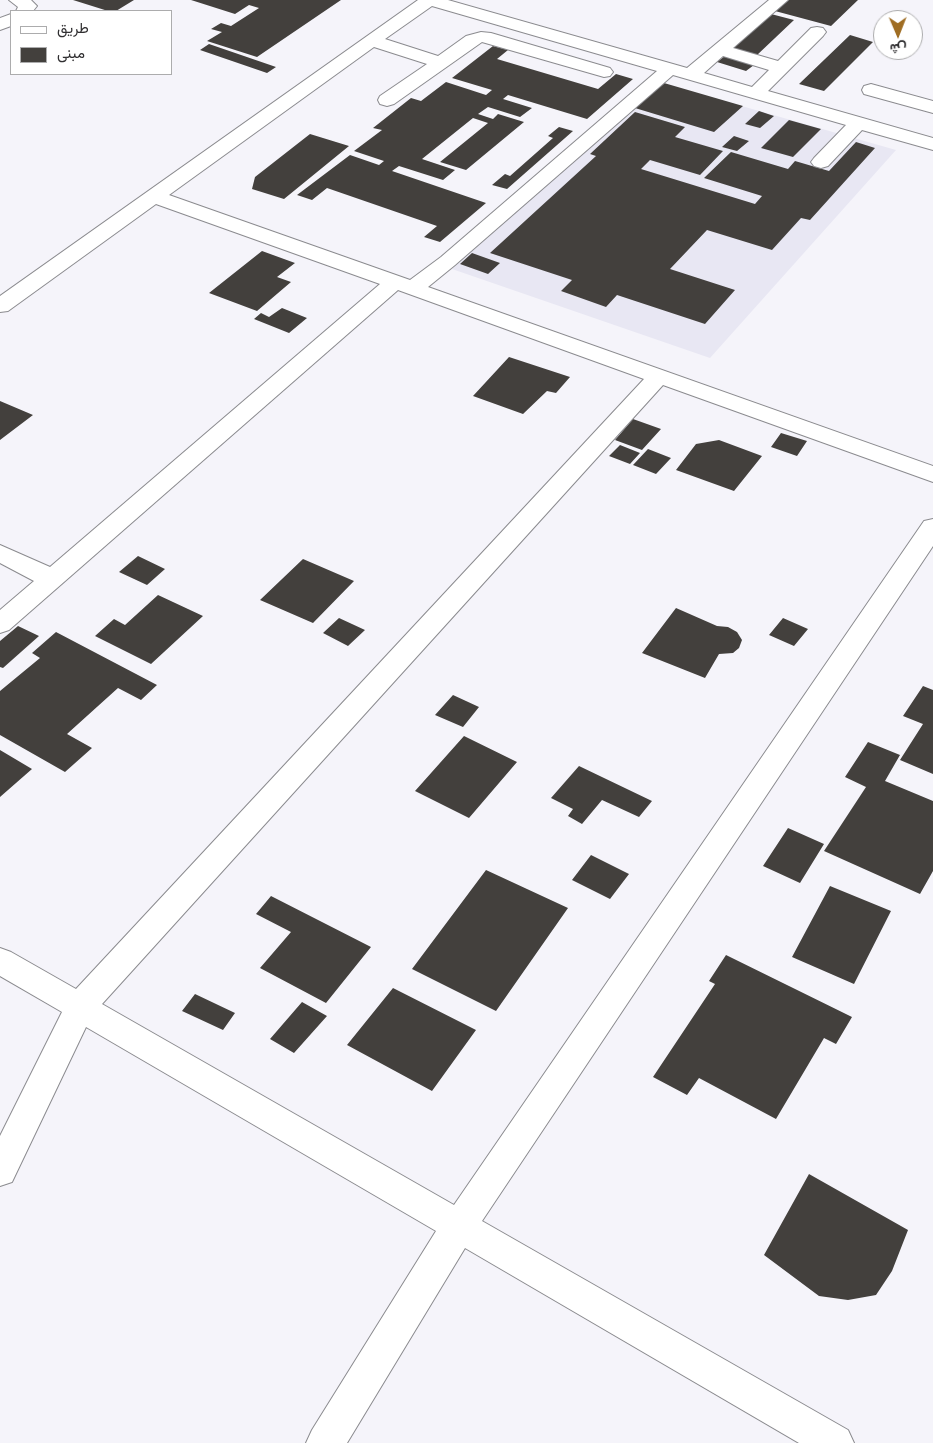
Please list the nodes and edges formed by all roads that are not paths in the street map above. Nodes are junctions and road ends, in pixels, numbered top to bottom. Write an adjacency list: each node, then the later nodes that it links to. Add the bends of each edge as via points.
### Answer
1 (18, 0): 4 (street, via 28,6)
2 (429, 0): 6 (street); 10 (street)
3 (779, 0): 7 (street)
4 (25, 10)
5 (817, 32): 9 (street)
6 (372, 41): 8 (street); 21 (street)
7 (720, 50): 9 (street); 12 (street)
8 (440, 62): 11 (street, via 472,40 486,37); 15 (street)
9 (781, 68): 14 (street)
10 (670, 69): 12 (street); 22 (street, via 448,261)
11 (604, 72)
12 (690, 75): 14 (street)
13 (871, 90): 16 (street)
14 (755, 94): 17 (street)
15 (387, 100)
16 (930, 106): 18 (street)
17 (858, 123): 18 (street); 20 (street)
18 (901, 135): 19 (street)
19 (933, 144)
20 (821, 162)
21 (154, 196): 22 (street); 23 (street)
22 (404, 285): 24 (street); 28 (street)
23 (0, 306)
24 (659, 376): 25 (street); 31 (street)
25 (933, 474)
26 (933, 526): 33 (street)
27 (0, 553): 28 (street)
28 (52, 579): 29 (street)
29 (0, 624)
30 (0, 961): 31 (street)
31 (80, 1007): 32 (street); 33 (street)
32 (0, 1171)
33 (459, 1226): 34 (street); 35 (street)
34 (325, 1443)
35 (835, 1443)

